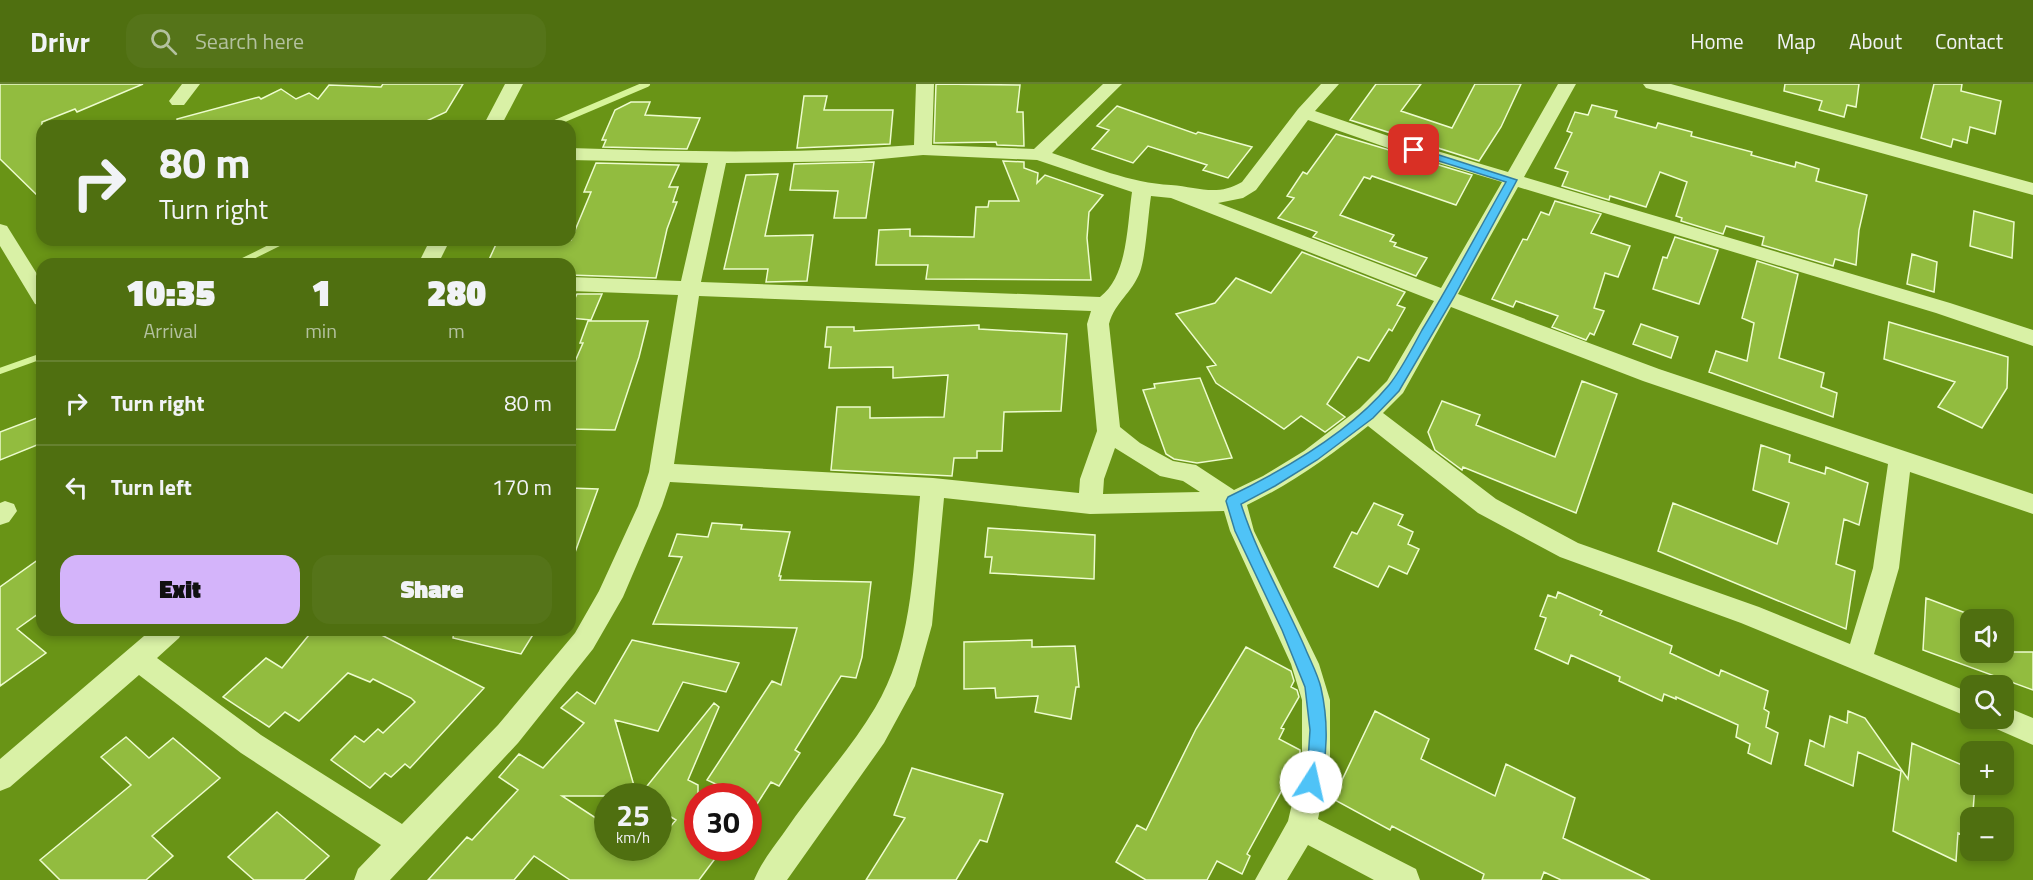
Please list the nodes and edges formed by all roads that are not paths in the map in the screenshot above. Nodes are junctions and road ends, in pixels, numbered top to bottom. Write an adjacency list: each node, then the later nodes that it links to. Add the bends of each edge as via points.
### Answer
1 (192, 84): 8 (street)
2 (514, 84): 10 (street)
3 (925, 84): 11 (street)
4 (1113, 84): 13 (street)
5 (1330, 84): 9 (street)
6 (1568, 84): 15 (street)
7 (1652, 84): 17 (street)
8 (178, 101)
9 (1304, 113): 15 (street); 18 (street, via 1249,186 1236,194 1218,197)
10 (495, 120)
11 (923, 150): 13 (street); 14 (street)
12 (576, 154): 14 (street)
13 (1039, 155): 16 (street)
14 (718, 158): 21 (street)
15 (1512, 180): 23 (street); 25 (street)
16 (1142, 189): 18 (street); 24 (street, via 1130,271 1116,295)
17 (2033, 189)
18 (1171, 191): 23 (street)
19 (0, 230): 22 (street)
20 (576, 284): 21 (street)
21 (690, 287): 24 (street); 29 (street)
22 (36, 289)
23 (1448, 297): 26 (street, via 1395,387); 28 (street, via 1651,375)
24 (1104, 304): 27 (street, via 1098,324)
25 (2033, 338)
26 (1368, 414): 31 (street, via 1312,457); 36 (street, via 1487,506 1523,527 1604,564 1750,615)
27 (1109, 431): 31 (street, via 1168,470 1188,472); 32 (street, via 1092,479)
28 (1900, 460): 33 (street); 36 (street, via 1886,568)
29 (661, 472): 30 (street); 42 (street, via 610,597 584,641 508,734)
30 (933, 487): 32 (street); 44 (street, via 919,622 901,686 882,727)
31 (1233, 501): 32 (street); 41 (street, via 1242,531 1305,664 1316,700 1316,761)
32 (1090, 504)
33 (2033, 504)
34 (163, 636): 35 (street)
35 (138, 659): 40 (street); 42 (street, via 250,744)
36 (1859, 660): 37 (street)
37 (1960, 701)
38 (2014, 723): 39 (street)
39 (2033, 732)
40 (0, 777)
41 (1302, 826): 45 (street); 46 (street)
42 (404, 843): 43 (street)
43 (369, 880)
44 (769, 880)
45 (1270, 880)
46 (1405, 880)

